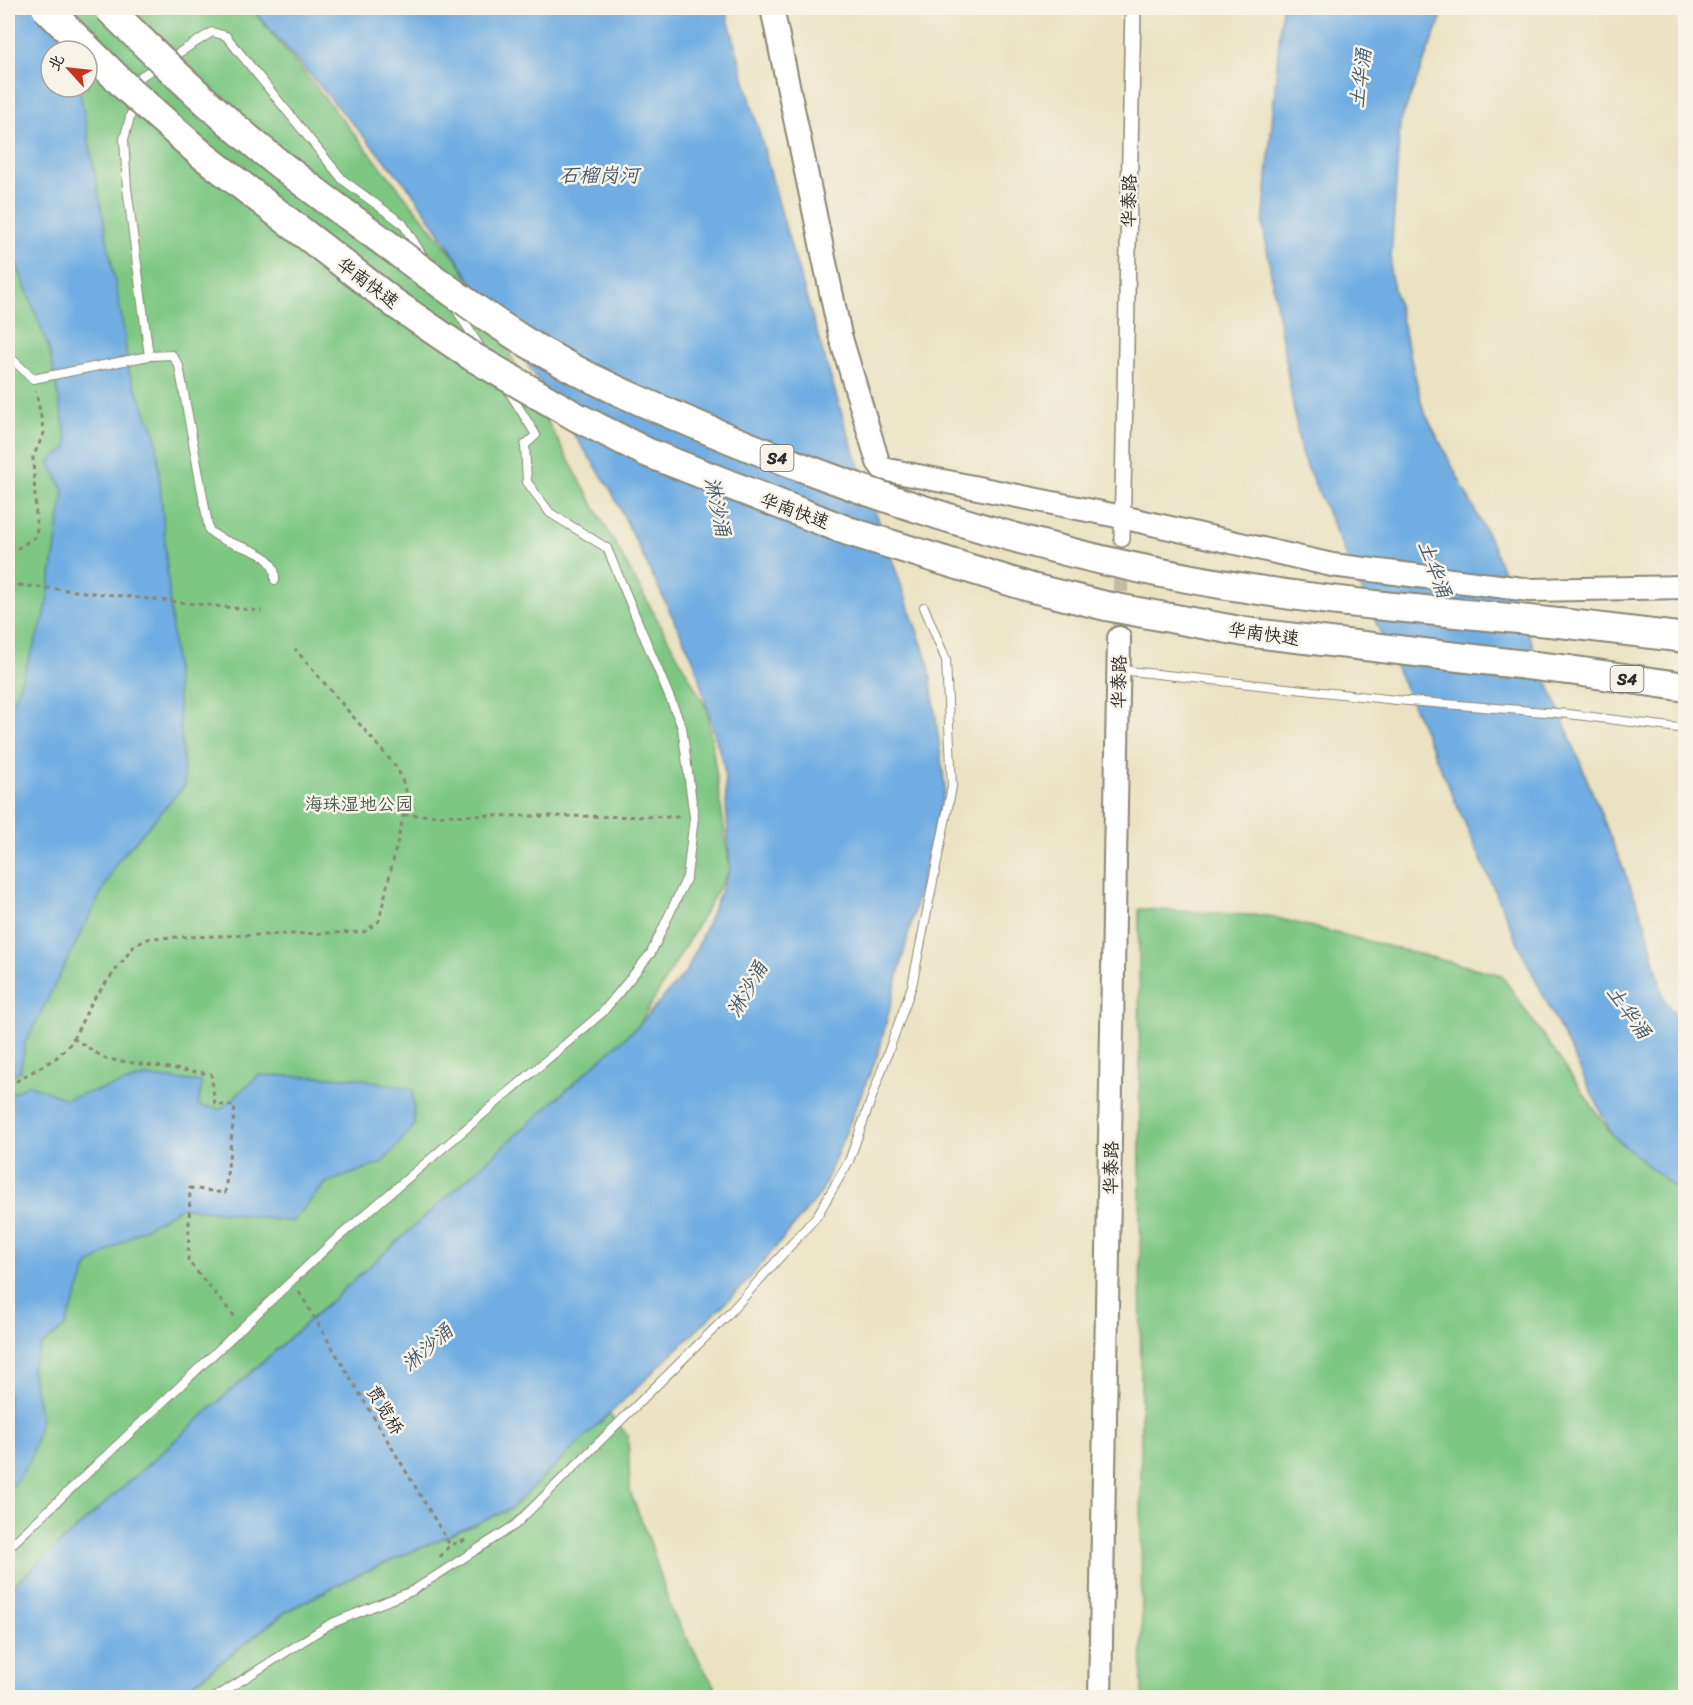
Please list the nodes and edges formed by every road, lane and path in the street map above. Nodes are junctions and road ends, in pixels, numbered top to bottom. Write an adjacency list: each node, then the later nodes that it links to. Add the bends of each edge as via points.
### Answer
1 (46, 8): 21 (highway, 华南快速 / S4, bridge, via 201,154 394,303 473,357 646,452 848,531 1032,588 1106,606 1245,632)
2 (108, 8): 16 (highway, S4, bridge, via 253,142 437,281 523,340 593,379 683,420 903,504 1064,552 1253,590)
3 (771, 8): 8 (street, via 840,336 878,462 883,469)
4 (1134, 8): 8 (street, 华泰路)
5 (8, 344): 7 (lane, via 11,358)
6 (148, 356): 7 (lane); 10 (lane, via 172,355 179,366 209,530 217,538 269,558 276,569); 24 (lane, via 124,139 140,77 212,32 226,36 343,180 403,224 536,435 525,445 527,482 550,513 607,548 682,727)
7 (33, 379): 9 (path, via 44,433 33,457 37,536 18,548)
8 (1122, 528): 12 (street, via 1332,566 1530,590)
9 (8, 544)
10 (275, 580)
11 (8, 584): 14 (path, bridge)
12 (1686, 587)
13 (924, 607): 32 (lane, via 946,660 952,787 912,986 849,1161 817,1216 726,1317 515,1526 412,1591 330,1624)
14 (262, 611)
15 (1686, 617): 16 (highway)
16 (1569, 624): 18 (highway, S4)
17 (1119, 638): 20 (street, 华泰路)
18 (1686, 638)
19 (295, 649): 23 (path, via 398,769 408,796)
20 (1119, 670): 22 (lane); 31 (street, 华泰路)
21 (1686, 687)
22 (1686, 729)
23 (404, 815): 24 (path); 25 (path, via 379,921 364,932 150,938 134,946 93,1000)
24 (694, 817): 28 (lane, via 687,877 651,953 602,1013 335,1240)
25 (73, 1038): 26 (path, via 57,1058); 28 (path, via 106,1059 211,1074 215,1104 235,1106 225,1193 190,1188 188,1261)
26 (8, 1086)
27 (297, 1288): 29 (path, 贯览桥)
28 (243, 1326): 30 (lane)
29 (450, 1545)
30 (8, 1548)
31 (1108, 1695)
32 (214, 1698)

